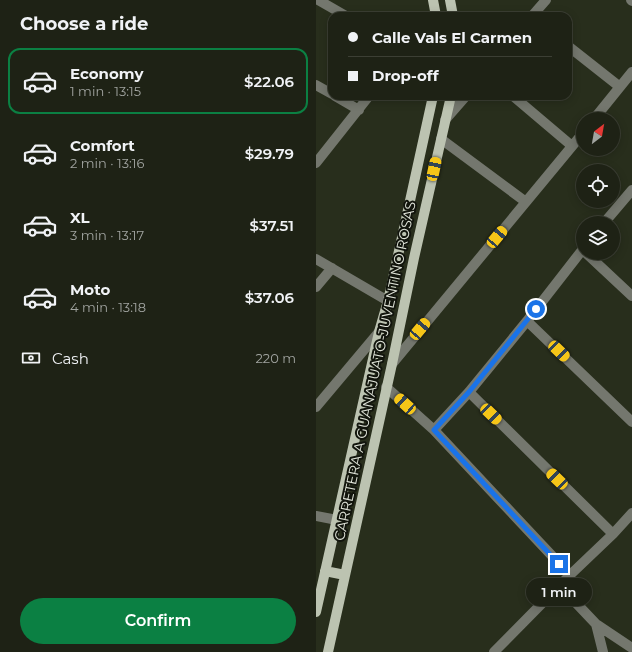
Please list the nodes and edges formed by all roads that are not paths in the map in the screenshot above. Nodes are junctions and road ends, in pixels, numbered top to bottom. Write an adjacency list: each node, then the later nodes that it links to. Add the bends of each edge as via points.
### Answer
1 (318, 0): 5 (street)
2 (433, 0): 6 (main road)
3 (546, 0): 8 (street)
4 (451, 1): 7 (main road)
5 (339, 12)
6 (435, 12)
7 (452, 12)
8 (536, 12)
9 (572, 49): 12 (street)
10 (632, 72): 12 (street)
11 (316, 85): 13 (street)
12 (620, 87): 21 (street)
13 (328, 92)
14 (342, 100): 20 (street)
15 (366, 100): 20 (street)
16 (432, 100): 36 (main road, CARRETERA A GUANAJUATO-JUVENTINO ROSAS)
17 (450, 100): 22 (main road, CARRETERA A GUANAJUATO-JUVENTINO ROSAS)
18 (463, 100): 22 (street)
19 (518, 100): 25 (street)
20 (359, 110): 26 (street)
21 (600, 112)
22 (446, 120): 23 (main road, CARRETERA A GUANAJUATO-JUVENTINO ROSAS)
23 (441, 139): 28 (street); 39 (main road, CARRETERA A GUANAJUATO-JUVENTINO ROSAS)
24 (576, 141): 25 (street)
25 (572, 146): 28 (street)
26 (316, 163)
27 (632, 190): 29 (street)
28 (526, 202): 39 (street)
29 (610, 216)
30 (316, 259): 33 (street)
31 (576, 260): 37 (street)
32 (594, 260): 35 (street)
33 (332, 268): 34 (street); 36 (street)
34 (316, 287)
35 (632, 296)
36 (388, 301): 38 (main road, CARRETERA A GUANAJUATO-JUVENTINO ROSAS)
37 (527, 321): 41 (street); 43 (street)
38 (379, 332): 42 (street); 47 (main road, CARRETERA A GUANAJUATO-JUVENTINO ROSAS)
39 (392, 364): 40 (main road, CARRETERA A GUANAJUATO-JUVENTINO ROSAS)
40 (386, 387): 44 (street); 50 (main road, CARRETERA A GUANAJUATO-JUVENTINO ROSAS)
41 (469, 392): 44 (street); 48 (street)
42 (316, 407)
43 (632, 422)
44 (434, 430): 51 (street)
45 (632, 513): 48 (street)
46 (316, 516): 47 (street)
47 (337, 520): 49 (main road, CARRETERA A GUANAJUATO-JUVENTINO ROSAS)
48 (613, 534): 51 (street)
49 (325, 571): 50 (main road); 53 (main road, CARRETERA A GUANAJUATO-JUVENTINO ROSAS)
50 (345, 575): 56 (main road, CARRETERA A GUANAJUATO-JUVENTINO ROSAS)
51 (570, 575): 52 (street)
52 (560, 586): 54 (street); 57 (street)
53 (316, 612)
54 (596, 624): 55 (street); 58 (street)
55 (632, 648)
56 (328, 652)
57 (494, 652)
58 (603, 652)

